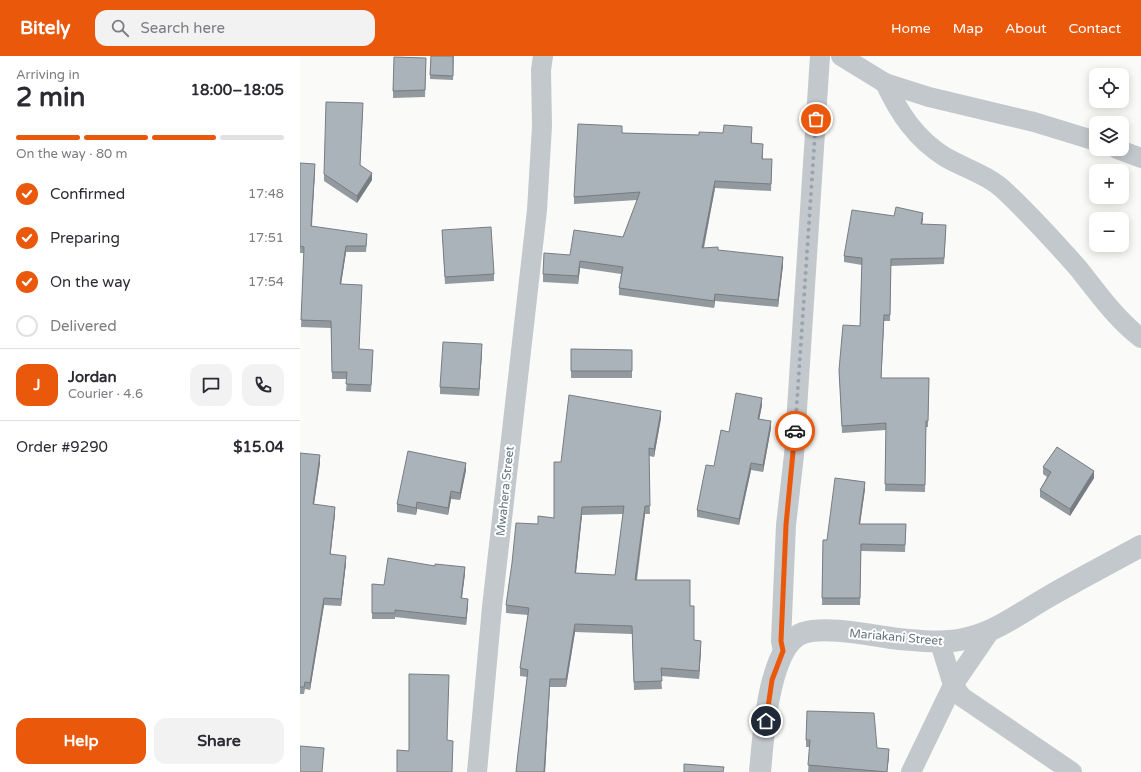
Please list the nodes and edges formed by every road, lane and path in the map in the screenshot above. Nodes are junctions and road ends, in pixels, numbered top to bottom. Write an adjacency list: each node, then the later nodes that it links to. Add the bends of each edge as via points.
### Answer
1 (543, 56): 14 (street, Mwahera Street, via 537,210 493,599)
2 (820, 56): 12 (street, via 794,455 786,525 781,641)
3 (841, 56): 4 (street)
4 (885, 83): 5 (street); 8 (street, via 911,129 945,156 986,176 1006,192 1050,236 1113,310)
5 (1089, 139)
6 (1129, 154): 7 (street)
7 (1141, 158)
8 (1141, 338)
9 (1141, 546): 10 (street, Mariakani Street)
10 (990, 631): 11 (street, Mariakani Street); 13 (street)
11 (940, 643): 12 (street, Mariakani Street, via 826,630 804,632 795,636); 13 (street)
12 (783, 651): 15 (street, Mariakani Street, via 772,680)
13 (953, 685): 16 (street); 17 (street, via 962,697 976,708 995,718)
14 (477, 772)
15 (760, 772)
16 (911, 772)
17 (1072, 772)

